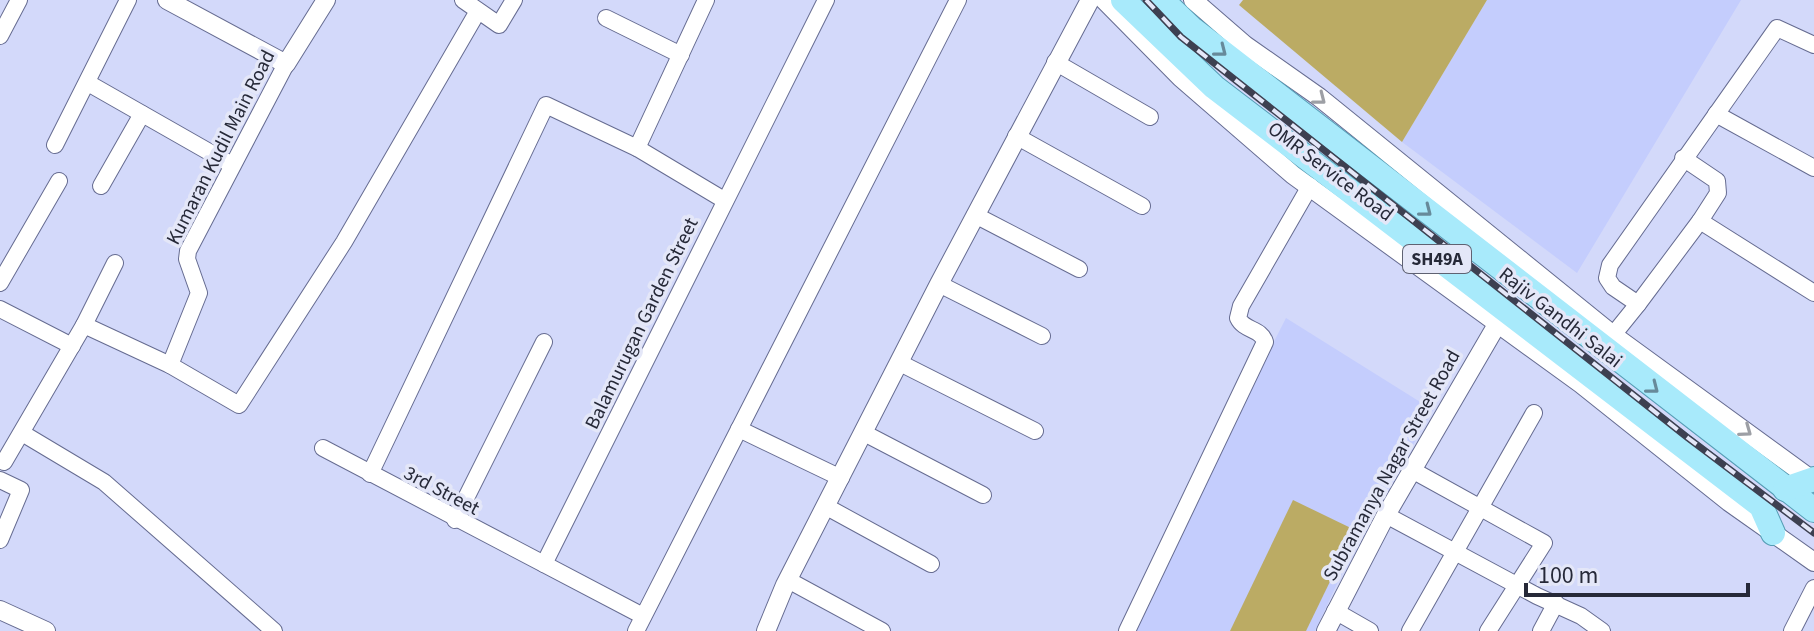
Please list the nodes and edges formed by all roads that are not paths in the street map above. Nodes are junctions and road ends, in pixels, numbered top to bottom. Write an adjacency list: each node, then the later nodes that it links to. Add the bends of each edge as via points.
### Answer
1 (19, 0): 17 (street)
2 (128, 0): 22 (street)
3 (167, 0): 21 (street)
4 (326, 0): 21 (street, Kumaran Kudil Main Road)
5 (463, 0): 15 (street)
6 (514, 0): 15 (street, via 499,25)
7 (706, 0): 19 (street)
8 (826, 0): 35 (street, Balamurugan Garden Street)
9 (958, 0): 55 (street)
10 (1090, 0): 20 (street)
11 (1104, 0): 34 (street, OMR Service Road, via 1181,78)
12 (1123, 0): 46 (main road, Rajiv Gandhi Salai / SH49A, via 1214,87)
13 (1162, 0): 66 (main road, Rajiv Gandhi Salai / SH49A, one-way to 66)
14 (1193, 0): 48 (street, one-way to 48)
15 (478, 11): 53 (street, via 344,242 239,405)
16 (606, 18): 19 (street)
17 (0, 36)
18 (1814, 45): 24 (street, via 1777,28)
19 (681, 55): 28 (street)
20 (1055, 62): 25 (street); 26 (street)
21 (286, 64): 30 (street, Kumaran Kudil Main Road)
22 (88, 83): 23 (street); 27 (street)
23 (142, 114): 30 (street); 33 (street)
24 (1716, 114): 29 (street); 31 (street)
25 (1150, 117)
26 (1016, 136): 36 (street); 37 (street)
27 (55, 145)
28 (637, 148): 35 (street); 62 (street, via 546,105)
29 (1683, 158): 38 (street, via 1717,181 1718,193); 44 (street, via 1610,265 1607,278 1613,287)
30 (232, 165): 53 (street, Kumaran Kudil Main Road, via 188,251 199,293)
31 (1814, 168)
32 (59, 181): 41 (street)
33 (101, 186)
34 (1310, 186): 46 (street, OMR Service Road); 90 (street, via 1241,306 1240,324 1260,333 1265,342)
35 (724, 200): 77 (street, Balamurugan Garden Street)
36 (1142, 206)
37 (975, 215): 40 (street); 42 (street)
38 (1700, 221): 43 (street); 44 (street)
39 (115, 263): 47 (street)
40 (1079, 269)
41 (0, 283)
42 (939, 284): 49 (street); 52 (street)
43 (1814, 293)
44 (1638, 304): 48 (street)
45 (0, 309): 51 (street)
46 (1501, 317): 61 (street, Subramanya Nagar Street Road); 73 (street, OMR Service Road); 73 (main road, Rajiv Gandhi Salai / SH49A, via 1761,506)
47 (84, 325): 51 (street); 53 (street)
48 (1613, 335): 65 (street, one-way to 65)
49 (1042, 336)
50 (544, 342): 72 (street)
51 (72, 346): 57 (street)
52 (900, 363): 56 (street); 58 (street)
53 (170, 365)
54 (1534, 413): 69 (street)
55 (739, 429): 63 (street); 85 (street)
56 (1035, 431)
57 (22, 433): 60 (street); 87 (street, via 104,482)
58 (864, 433): 63 (street); 67 (street)
59 (323, 448): 62 (street, 3rd Street)
60 (4, 462)
61 (1412, 470): 69 (street); 71 (street, Subramanya Nagar Street Road)
62 (370, 474): 72 (street, 3rd Street)
63 (841, 478): 68 (street)
64 (0, 480): 74 (street, via 21,490)
65 (1813, 480): 66 (main road)
66 (1785, 489): 70 (main road, Rajiv Gandhi Salai / SH49A)
67 (983, 495)
68 (825, 506): 78 (street); 79 (street)
69 (1479, 508): 75 (street); 80 (street, via 1544,543)
70 (1814, 510)
71 (1386, 515): 75 (street); 84 (street, Subramanya Nagar Street Road)
72 (455, 520): 77 (street, 3rd Street)
73 (1773, 533): 76 (street, OMR Service Road)
74 (0, 540)
75 (1455, 552): 80 (street); 93 (street)
76 (1814, 562)
77 (544, 564): 85 (street)
78 (931, 564)
79 (788, 580): 88 (street); 89 (street)
80 (1516, 585): 82 (street); 94 (street)
81 (1814, 588): 97 (street)
82 (1556, 603): 95 (street); 96 (street)
83 (0, 610): 86 (street)
84 (1335, 611): 91 (street, Subramanya Nagar Street Road); 92 (street)
85 (640, 624)
86 (46, 631)
87 (274, 631)
88 (766, 631)
89 (882, 631)
90 (1127, 631)
91 (1326, 631)
92 (1370, 631)
93 (1410, 631)
94 (1488, 631)
95 (1541, 631)
96 (1602, 631)
97 (1792, 631)

